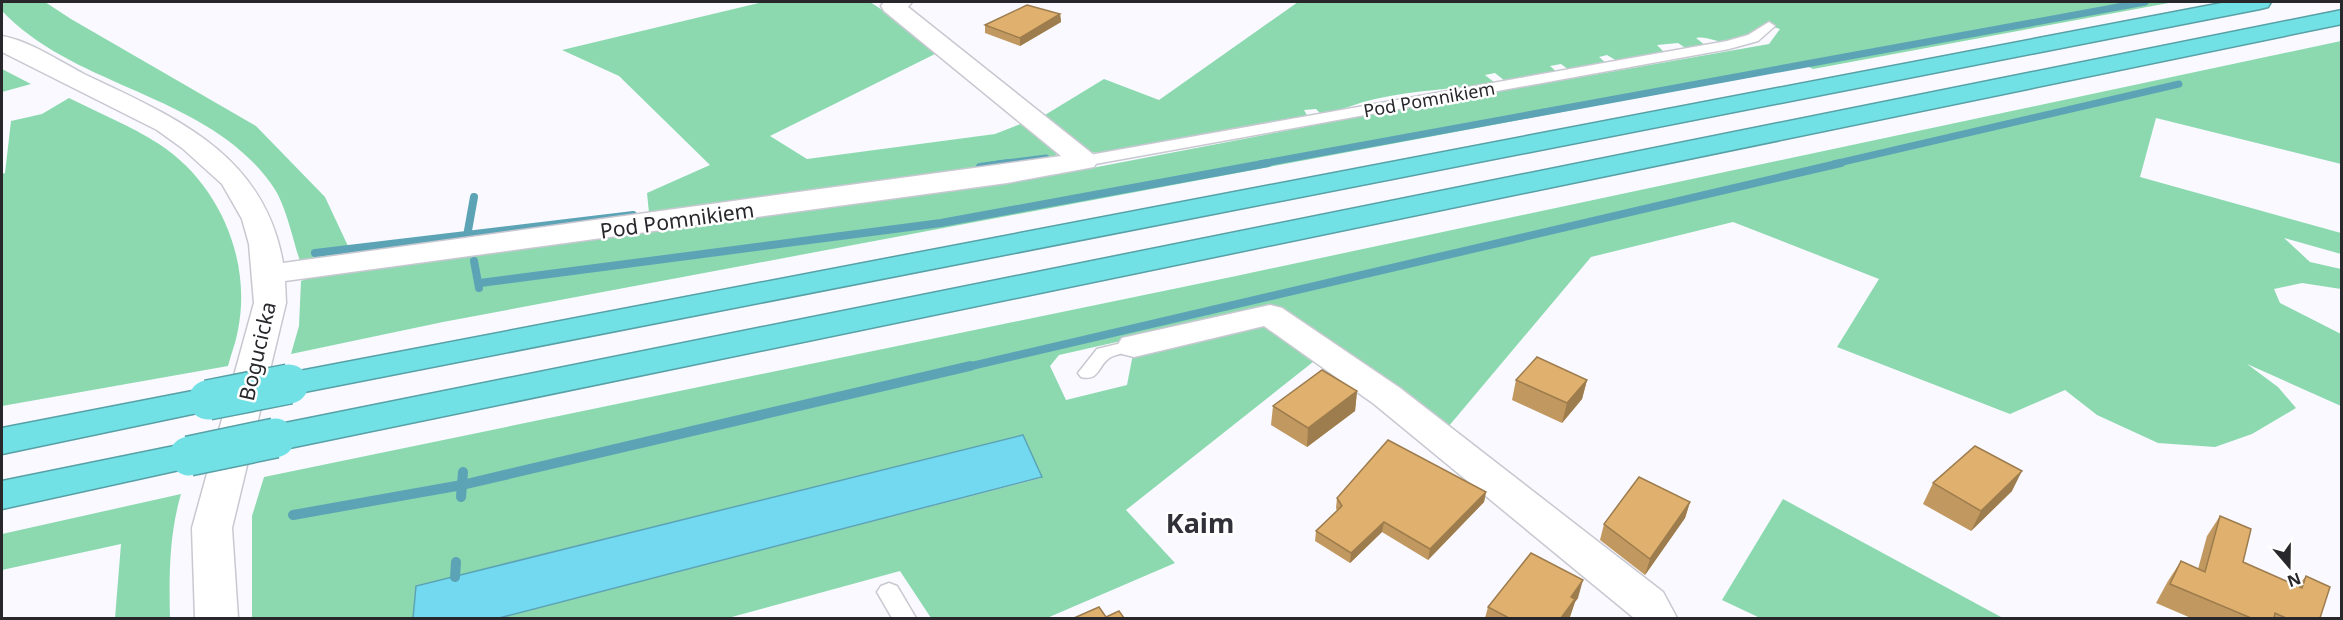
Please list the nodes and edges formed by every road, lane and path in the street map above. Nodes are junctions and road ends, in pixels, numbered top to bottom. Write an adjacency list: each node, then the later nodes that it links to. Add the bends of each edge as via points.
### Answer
1 (902, 2): 6 (street, via 892,6)
2 (2260, 2): 10 (highway, bridge)
3 (2342, 16): 11 (highway, bridge)
4 (1769, 26): 6 (lane, Pod Pomnikiem, via 1742,42)
5 (2, 43): 7 (street, Bogucicka, via 166,124 214,159 235,181 251,207 264,235)
6 (1084, 161): 7 (street, Pod Pomnikiem)
7 (270, 274): 13 (street, Bogucicka, via 270,303 263,335 212,528)
8 (1134, 346): 9 (lane, via 1104,353); 15 (street, via 1270,315 1387,396 1648,604)
9 (1088, 373)
10 (2, 441)
11 (2, 495)
12 (889, 592): 14 (lane)
13 (216, 618)
14 (904, 618)
15 (1656, 618)

